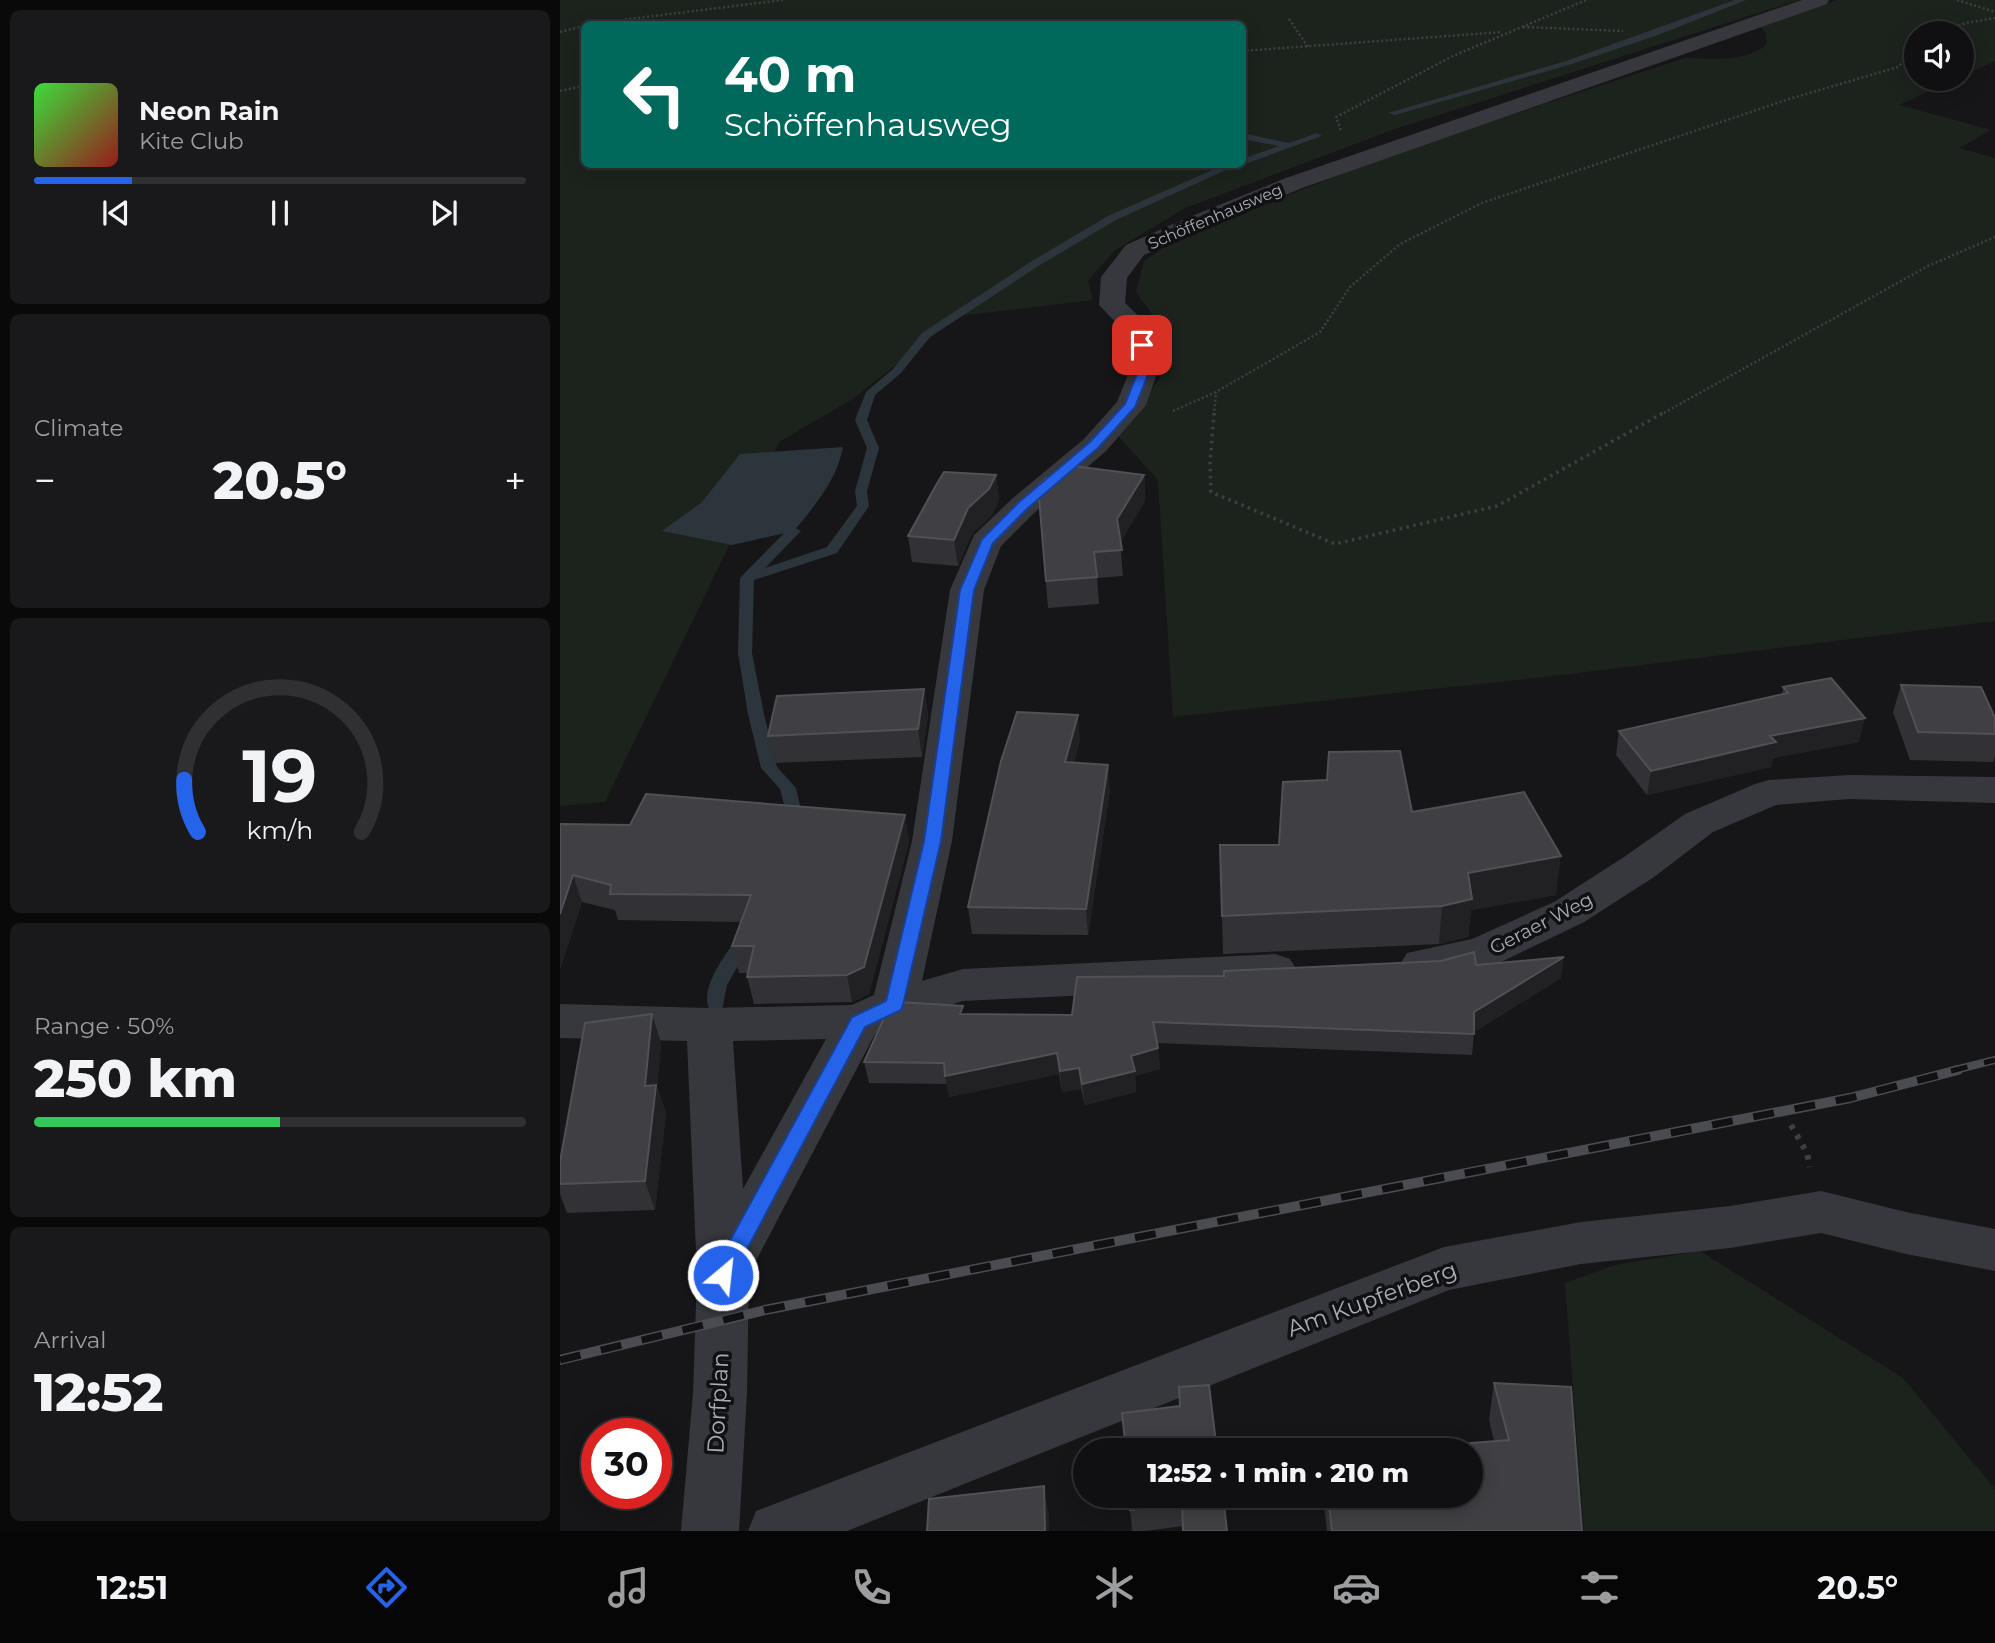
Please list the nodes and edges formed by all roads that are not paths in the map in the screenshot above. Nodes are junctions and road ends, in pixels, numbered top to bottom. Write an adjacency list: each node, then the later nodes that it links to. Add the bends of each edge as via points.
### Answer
1 (1820, 0): 5 (street, Schöffenhausweg, via 1294,183 1135,250 1114,277 1112,305 1137,328 1147,362 1131,405 1095,445 986,542 967,590 932,841)
2 (1995, 790): 3 (street, Geraer Weg, via 1849,787 1769,793 1699,822 1569,912 1484,952 1439,963)
3 (1385, 965)
4 (1317, 968): 5 (street, via 963,985)
5 (876, 1014): 7 (street); 9 (street, Dorfplan)
6 (560, 1021): 7 (street)
7 (697, 1025): 9 (street, Dorfplan)
8 (1995, 1250): 11 (street, Am Kupferberg, via 1821,1212 1581,1243 1444,1269)
9 (723, 1275): 10 (street, Dorfplan)
10 (710, 1531)
11 (777, 1531)

